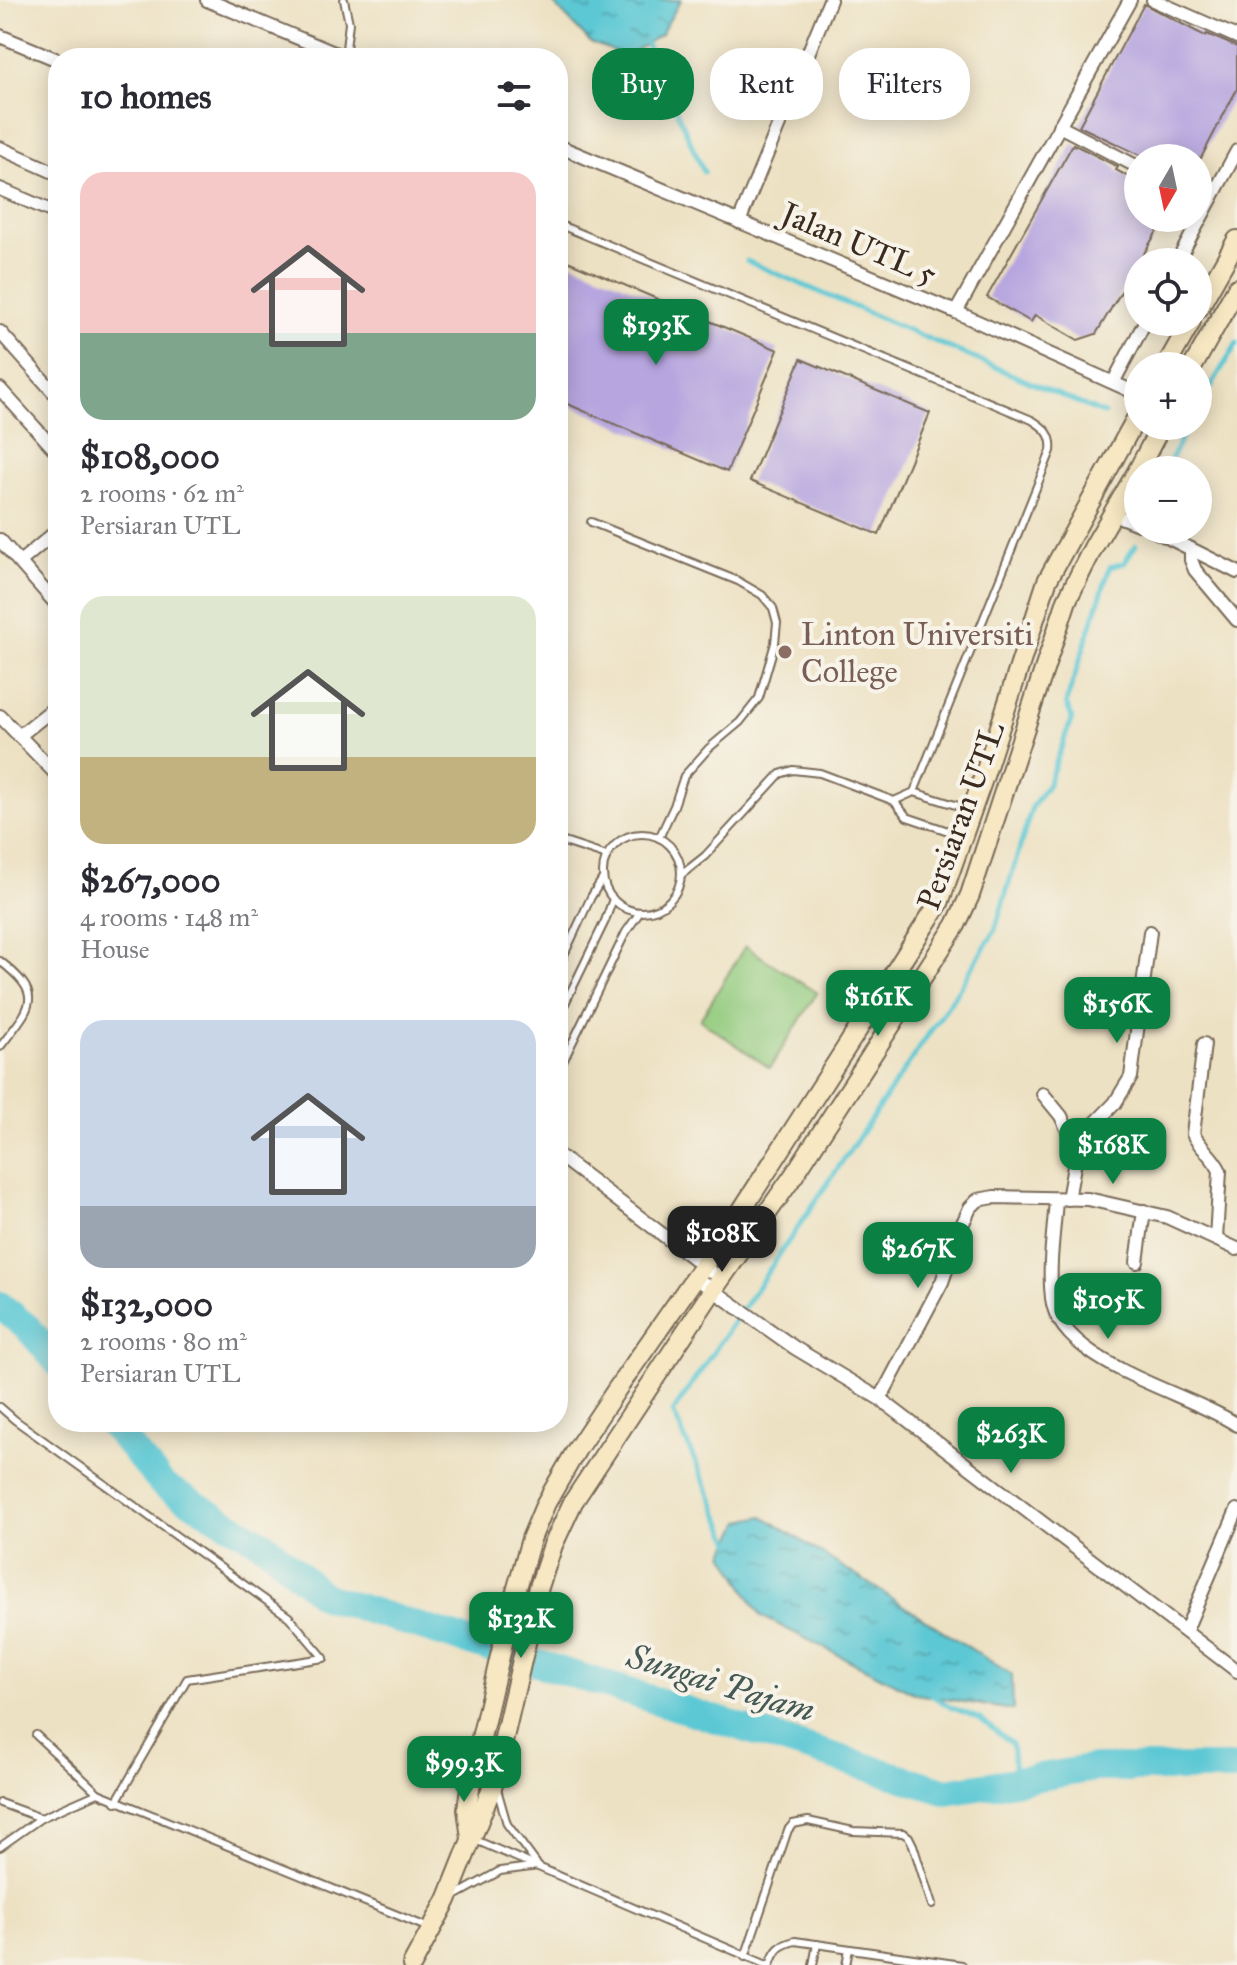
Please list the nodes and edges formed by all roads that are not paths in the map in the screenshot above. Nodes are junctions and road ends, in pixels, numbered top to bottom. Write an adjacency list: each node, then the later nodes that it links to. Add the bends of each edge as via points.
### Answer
1 (207, 0): 6 (street)
2 (344, 0): 10 (lane)
3 (830, 0): 21 (street)
4 (1130, 0): 12 (street)
5 (1153, 0): 8 (street)
6 (238, 6): 9 (street)
7 (0, 36): 11 (street)
8 (1237, 37)
9 (325, 48)
10 (347, 48)
11 (48, 56)
12 (1059, 126): 16 (street); 26 (street)
13 (0, 148): 17 (street)
14 (568, 150): 21 (street, Jalan UTL 5)
15 (1237, 151): 18 (street)
16 (1124, 160)
17 (48, 170)
18 (1212, 187)
19 (0, 189): 20 (street)
20 (48, 210)
21 (739, 222): 26 (street, Jalan UTL 5)
22 (568, 228): 52 (lane, via 1032,420 1050,435 1051,451)
23 (1237, 240): 24 (street)
24 (1212, 284)
25 (1237, 288): 29 (street)
26 (956, 312): 30 (street, Jalan UTL 5)
27 (0, 332): 31 (street)
28 (1138, 336): 30 (street)
29 (1201, 352)
30 (1114, 381): 32 (street, Jalan UTL 5)
31 (48, 386)
32 (1124, 386)
33 (0, 389): 34 (street)
34 (48, 440)
35 (1124, 440): 54 (street, Persiaran UTL, via 1047,581)
36 (1124, 495): 37 (street, Persiaran UTL)
37 (1113, 514): 38 (street); 79 (street, Persiaran UTL, via 1067,600 964,910)
38 (1124, 518)
39 (591, 522): 56 (lane, via 738,581 762,595 777,623 759,698 684,776)
40 (48, 538): 44 (street)
41 (0, 540): 44 (street)
42 (1181, 544): 43 (street)
43 (1191, 549): 45 (street); 47 (street, via 1195,570)
44 (20, 562): 46 (street)
45 (1237, 572)
46 (48, 594)
47 (1237, 620)
48 (48, 713): 50 (street)
49 (0, 716): 50 (street)
50 (19, 736): 51 (street)
51 (48, 766)
52 (914, 792): 53 (lane); 54 (lane)
53 (894, 801): 55 (lane, via 907,817); 59 (lane, via 820,773 780,774)
54 (972, 810): 55 (street, Persiaran UTL)
55 (964, 835): 78 (street, Persiaran UTL, via 930,919)
56 (659, 838): 58 (lane, via 635,835); 59 (lane, via 676,853)
57 (568, 843): 58 (lane)
58 (607, 856): 60 (lane)
59 (681, 875): 62 (lane, via 679,887 664,906)
60 (603, 878): 61 (lane); 64 (lane)
61 (613, 899): 62 (lane); 66 (lane)
62 (640, 912): 69 (lane)
63 (1150, 932): 71 (street, via 1131,1077)
64 (568, 946)
65 (0, 961): 68 (lane, via 24,980 30,995 26,1014)
66 (568, 997)
67 (1204, 1044): 75 (street, via 1193,1134 1220,1171)
68 (0, 1047)
69 (568, 1047)
70 (1043, 1094): 71 (street)
71 (1077, 1150): 73 (street)
72 (568, 1163): 78 (street)
73 (1062, 1199): 74 (street); 80 (street, via 994,1197 970,1208 942,1282); 82 (street, via 1052,1300 1062,1327 1118,1369)
74 (1144, 1211): 75 (street); 77 (street)
75 (1216, 1239): 76 (street)
76 (1237, 1249)
77 (1137, 1262)
78 (700, 1272): 79 (street); 92 (street, Persiaran UTL, via 577,1449 531,1539 467,1809)
79 (721, 1290): 80 (street, via 755,1321); 87 (street, Persiaran UTL, via 573,1502 553,1545 531,1616)
80 (880, 1399): 84 (street)
81 (1, 1409): 89 (lane, via 289,1617 324,1658 187,1679)
82 (1237, 1425)
83 (1237, 1510): 84 (street)
84 (1186, 1630): 85 (street)
85 (1237, 1671)
86 (36, 1735): 88 (lane)
87 (493, 1785): 92 (street, Persiaran UTL); 94 (lane, via 507,1824)
88 (98, 1793): 89 (lane); 91 (lane)
89 (116, 1802): 97 (lane)
90 (0, 1803): 91 (lane)
91 (41, 1818): 93 (lane)
92 (471, 1838): 94 (lane); 95 (street, Persiaran UTL)
93 (0, 1847)
94 (538, 1866): 95 (lane, via 500,1871); 100 (lane)
95 (447, 1900): 97 (street, Persiaran UTL)
96 (932, 1905): 100 (lane, via 913,1845 903,1833 799,1821 788,1830)
97 (432, 1929): 101 (street)
98 (817, 1944): 99 (lane); 102 (lane, via 784,1944); 103 (lane)
99 (849, 1949): 104 (lane); 105 (lane)
100 (745, 1957): 102 (lane)
101 (412, 1965)
102 (769, 1965)
103 (813, 1965)
104 (846, 1965)
105 (962, 1965)

